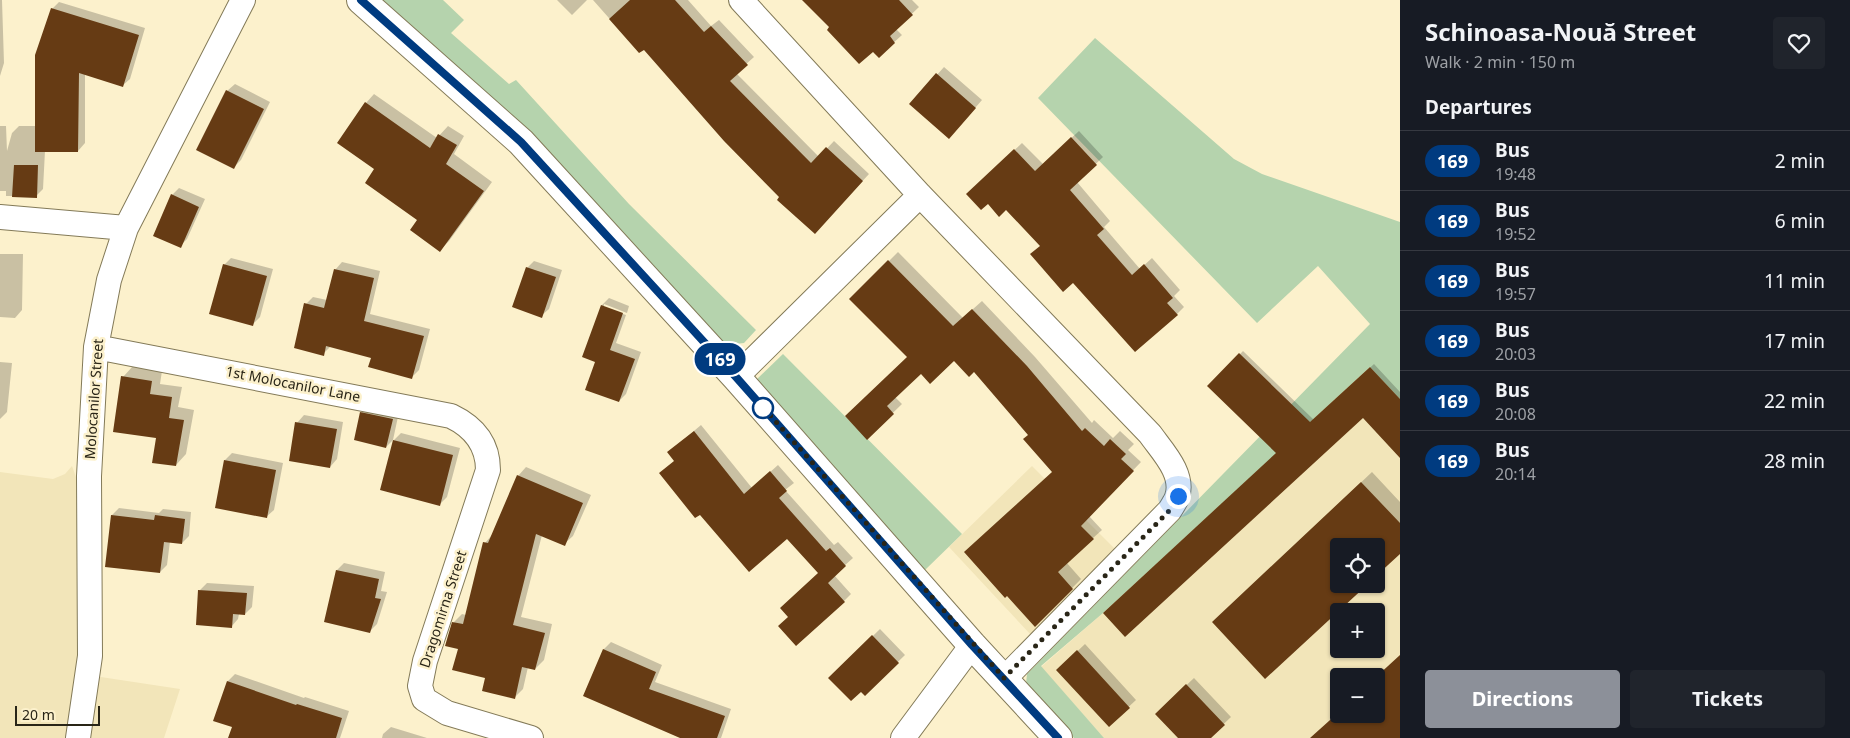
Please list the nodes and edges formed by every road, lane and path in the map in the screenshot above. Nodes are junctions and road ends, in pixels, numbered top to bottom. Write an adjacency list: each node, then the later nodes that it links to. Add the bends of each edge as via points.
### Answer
1 (243, 0): 6 (street, Molocanilor Street)
2 (362, 0): 8 (street, via 521,142)
3 (741, 0): 4 (street)
4 (920, 195): 8 (street); 11 (street, via 1150,434 1172,464 1178,482 1178,496 1170,510)
5 (0, 217): 6 (street)
6 (126, 228): 7 (street, Molocanilor Street, via 109,280)
7 (96, 347): 9 (street, 1st Molocanilor Lane, via 451,416 473,429); 12 (street, Molocanilor Street, via 89,476 90,656)
8 (736, 377): 10 (street)
9 (481, 440): 13 (street, Dragomirna Street, via 486,449 488,470 425,661 420,686 424,699 447,713)
10 (972, 645): 11 (street); 14 (street)
11 (1004, 678): 15 (street)
12 (78, 738)
13 (531, 738)
14 (903, 738)
15 (1058, 738)

